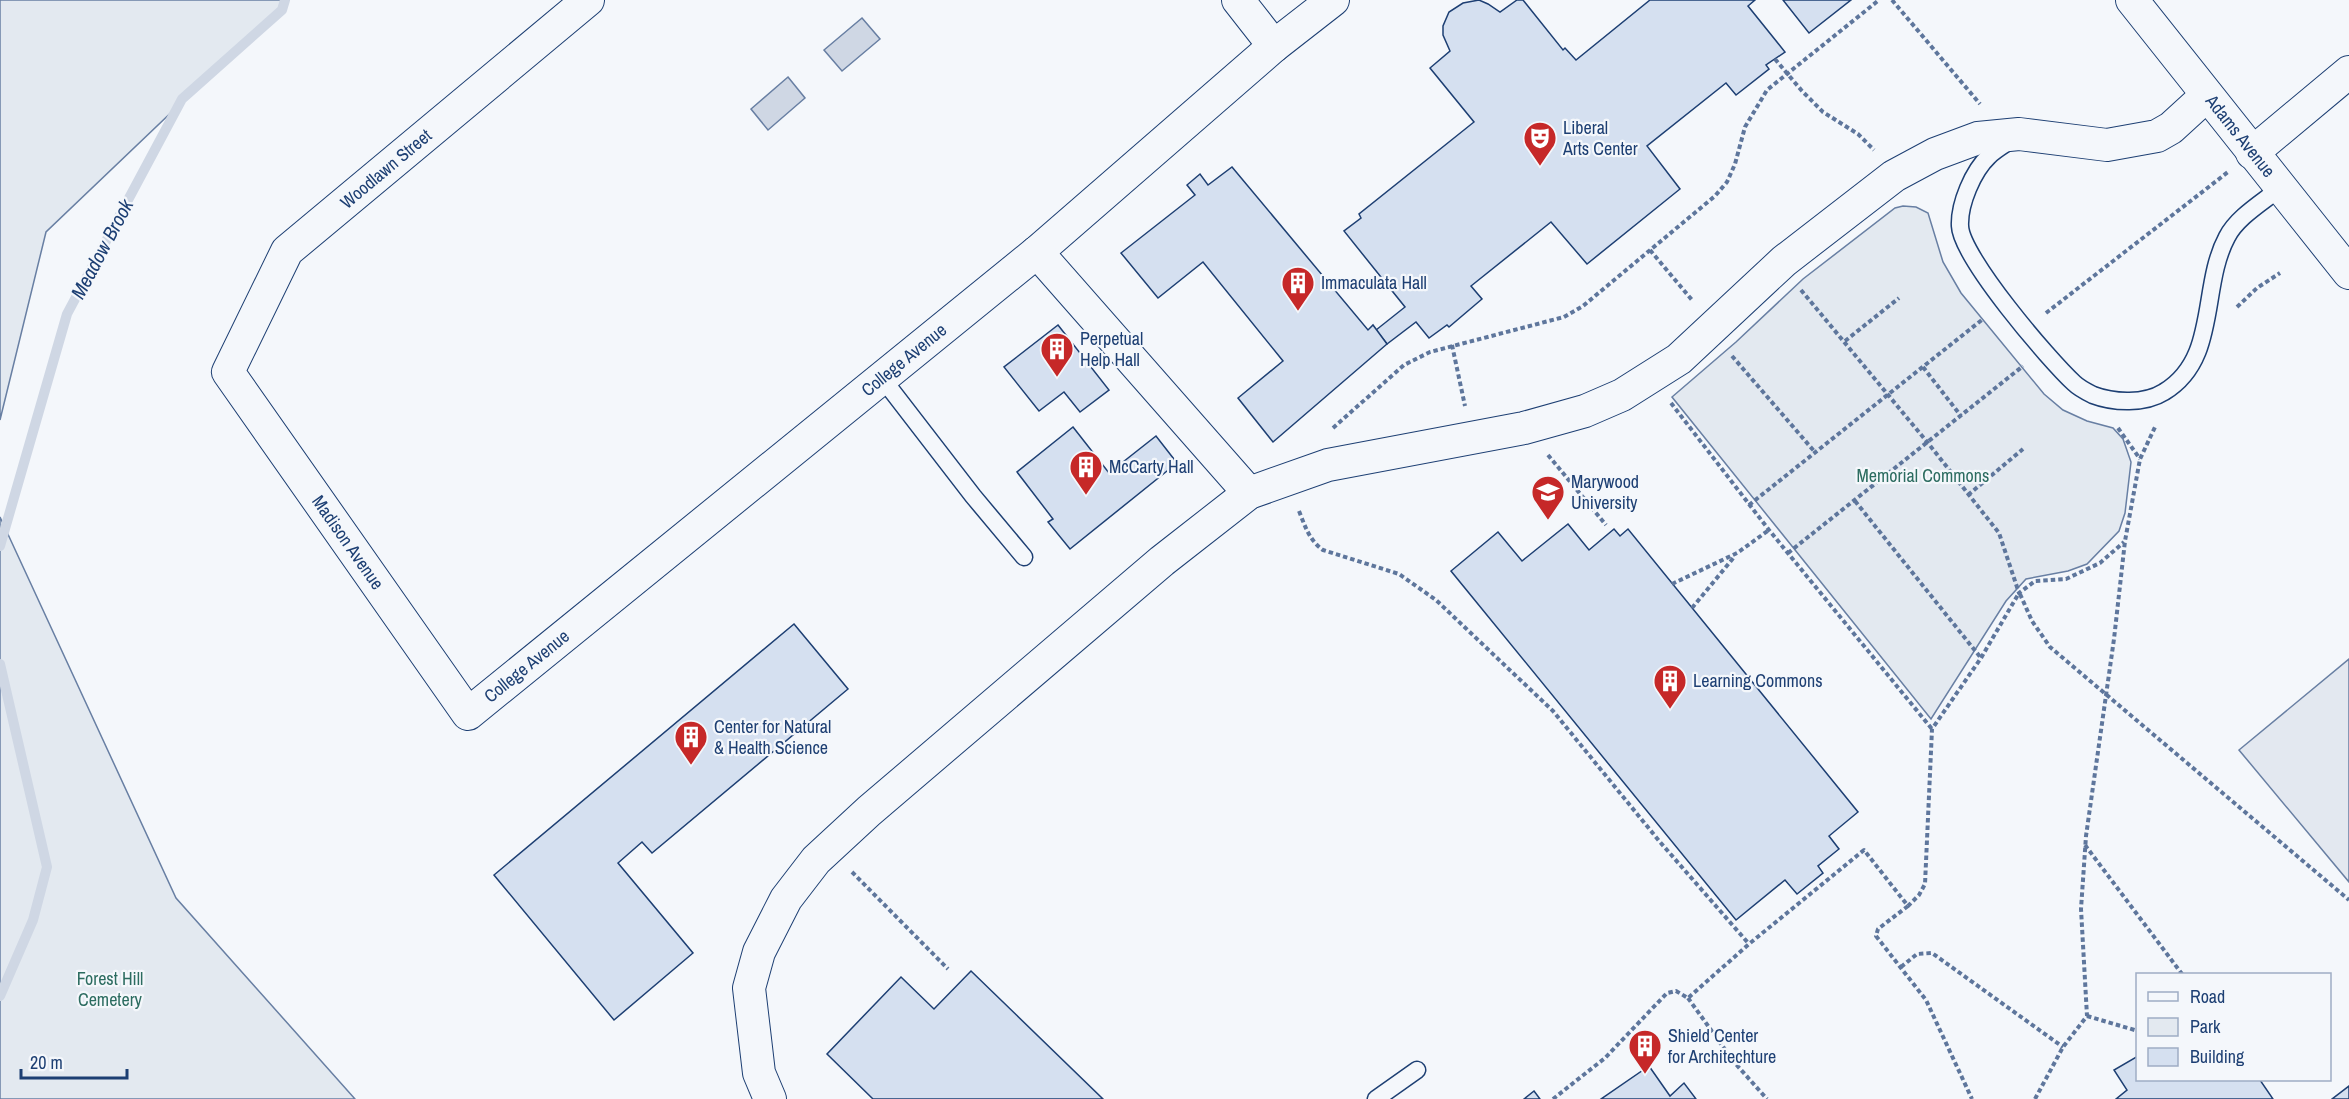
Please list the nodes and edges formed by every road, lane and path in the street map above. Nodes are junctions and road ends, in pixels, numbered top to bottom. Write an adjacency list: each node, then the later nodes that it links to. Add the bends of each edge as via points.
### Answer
1 (588, 0): 28 (street, Woodlawn Street, via 287,251)
2 (1238, 0): 7 (street)
3 (1333, 0): 7 (street, College Avenue)
4 (1879, 0): 14 (path, via 1767,90 1745,127 1727,182)
5 (1892, 0): 10 (path)
6 (2132, 0): 9 (street, Adams Avenue)
7 (1274, 46): 15 (street, College Avenue)
8 (2349, 72): 12 (street)
9 (2206, 96): 11 (street, via 2157,136 2107,145); 12 (street, Adams Avenue)
10 (1981, 105)
11 (2019, 134): 23 (lane, via 1987,157 1970,183 1960,228 1975,262); 42 (street, via 1977,138 1894,176 1784,261 1679,359 1622,395 1585,411 1524,428 1328,465)
12 (2252, 153): 13 (street, Adams Avenue); 23 (path)
13 (2280, 188): 17 (street, Adams Avenue); 23 (lane, via 2228,234 2214,273 2202,343 2191,368 2163,393 2129,401 2093,395 2075,384)
14 (1650, 250): 20 (path); 25 (path, via 1564,317)
15 (1037, 252): 29 (street, College Avenue); 42 (street)
16 (2280, 273): 21 (path)
17 (2349, 273)
18 (1800, 288): 24 (path)
19 (1899, 298): 24 (path)
20 (1694, 302)
21 (2235, 309)
22 (1988, 314): 27 (path)
23 (2026, 328): 33 (path, via 2010,340 2028,362)
24 (1845, 341): 30 (path)
25 (1452, 345): 32 (path); 36 (path, via 1404,365)
26 (1725, 348): 40 (path)
27 (1923, 368): 30 (path); 33 (path)
28 (228, 372): 58 (street, Madison Avenue)
29 (882, 378): 52 (lane); 58 (street, College Avenue)
30 (1888, 395): 37 (path); 40 (path)
31 (1666, 397): 46 (path)
32 (1466, 412)
33 (1961, 416): 37 (path)
34 (2161, 417): 41 (path)
35 (2115, 423): 41 (path)
36 (1333, 429)
37 (1928, 443): 43 (path); 44 (path)
38 (1543, 449): 47 (path)
39 (2023, 449): 43 (path)
40 (1814, 451): 46 (path)
41 (2140, 459): 49 (path)
42 (1249, 493): 61 (street, via 1162,561)
43 (1968, 495): 54 (path, via 1998,534)
44 (1855, 501): 51 (path); 56 (path)
45 (1296, 502): 64 (path, via 1315,544 1399,574 1436,600 1553,711)
46 (1749, 504): 48 (path)
47 (1606, 525)
48 (1768, 530): 50 (path); 51 (path)
49 (2124, 541): 54 (path, via 2100,563 2066,579 2035,581); 57 (path)
50 (1737, 553): 53 (path); 55 (path)
51 (1788, 553): 59 (path)
52 (1024, 557)
53 (1672, 584)
54 (2019, 593): 56 (path); 57 (path, via 2050,647)
55 (1692, 608)
56 (1981, 658): 59 (path)
57 (2105, 693): 60 (path); 62 (path)
58 (468, 714)
59 (1932, 729): 63 (path, via 1925,884)
60 (2085, 844): 67 (path); 69 (path, via 2081,909)
61 (828, 849): 66 (path); 73 (street, via 786,899 759,952 749,988 759,1073)
62 (2349, 900)
63 (1908, 906): 64 (path, via 1864,850); 65 (path, via 1878,929 1876,936)
64 (1749, 944): 68 (path)
65 (1901, 966): 71 (path, via 1917,954 1932,953); 77 (path, via 1926,1000)
66 (948, 969)
67 (2181, 973)
68 (1688, 998): 75 (path, via 1676,991 1667,993 1605,1058); 76 (path, via 1734,1062)
69 (2087, 1016): 70 (path); 71 (path)
70 (2136, 1030)
71 (2063, 1047): 78 (path)
72 (1417, 1070): 74 (lane)
73 (770, 1099)
74 (1376, 1099)
75 (1553, 1099)
76 (1767, 1099)
77 (1972, 1099)
78 (2035, 1099)

